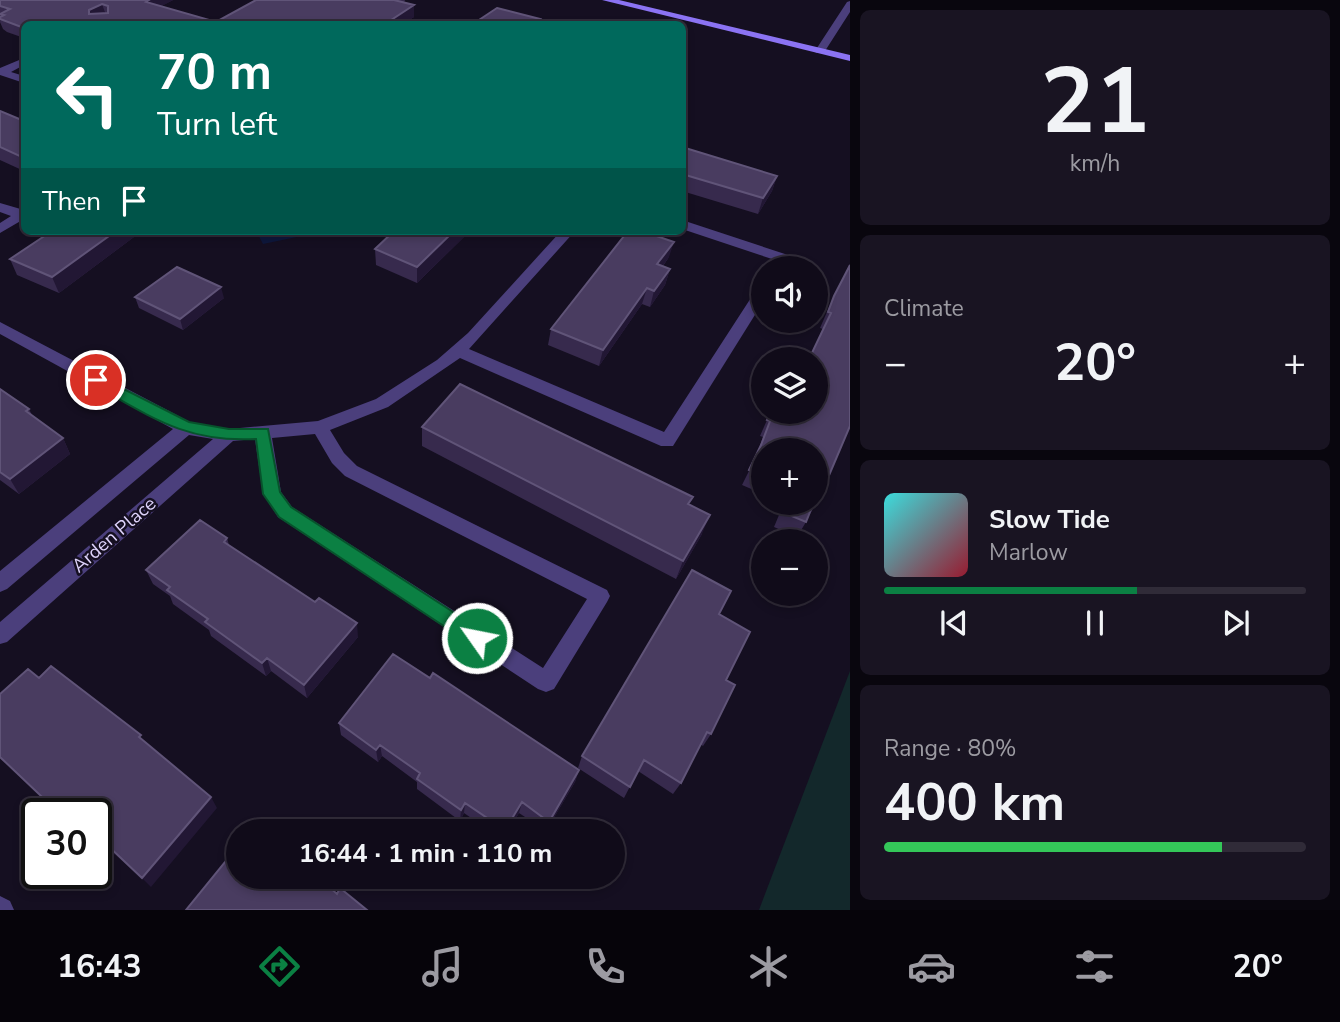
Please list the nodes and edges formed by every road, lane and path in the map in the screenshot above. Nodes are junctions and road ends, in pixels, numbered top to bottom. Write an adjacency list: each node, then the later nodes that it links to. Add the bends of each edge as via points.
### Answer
1 (607, 0): 3 (main road)
2 (850, 4): 3 (street)
3 (820, 51): 4 (main road)
4 (850, 58)
5 (21, 62): 6 (street)
6 (1, 71): 7 (street)
7 (21, 79)
8 (0, 207): 9 (street)
9 (21, 214)
10 (21, 216): 12 (street)
11 (686, 224): 14 (street)
12 (0, 229)
13 (564, 235): 17 (street)
14 (777, 256)
15 (751, 309): 17 (street, via 667,441)
16 (0, 327): 19 (street)
17 (458, 351): 18 (street, via 405,390)
18 (320, 427): 20 (street); 20 (street, via 338,458 358,475 600,596 546,682 285,512 272,494)
19 (186, 428): 21 (street); 22 (street, Arden Place)
20 (263, 433): 21 (street)
21 (229, 435): 23 (street, Arden Place)
22 (0, 583)
23 (0, 635)

